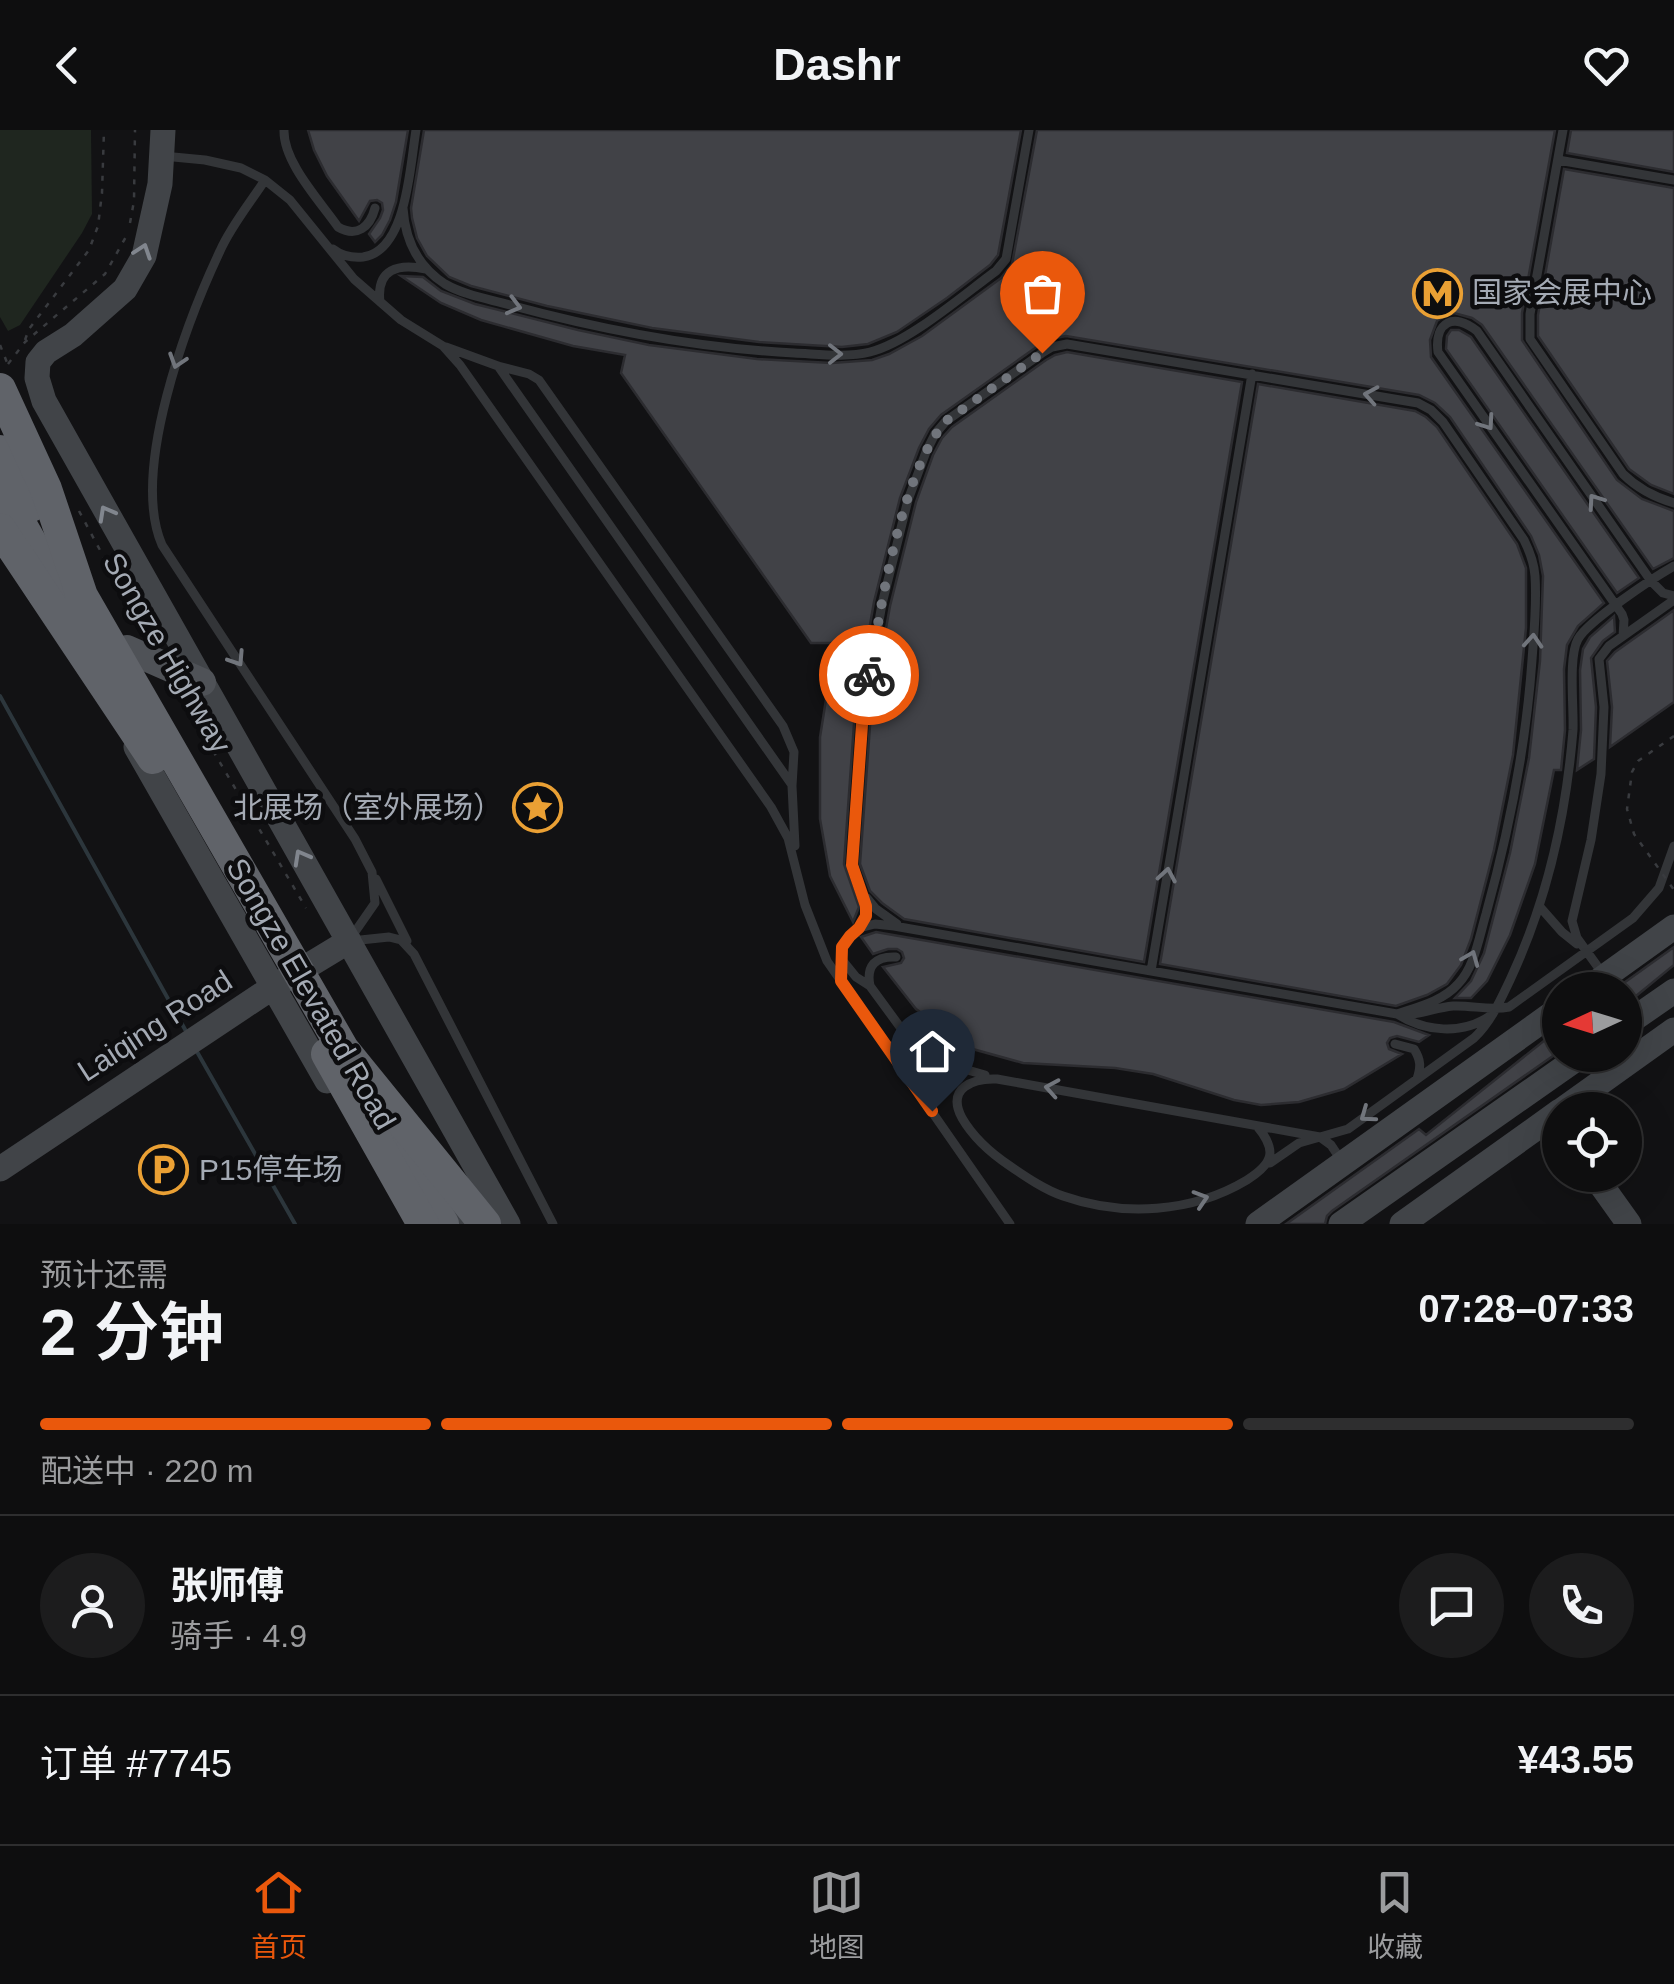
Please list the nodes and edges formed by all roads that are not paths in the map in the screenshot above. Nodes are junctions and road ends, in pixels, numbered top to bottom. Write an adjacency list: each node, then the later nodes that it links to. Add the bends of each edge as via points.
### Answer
1 (163, 130): 6 (main road)
2 (284, 130): 10 (lane, via 294,164 338,226 358,232)
3 (416, 130): 11 (lane)
4 (1029, 130): 13 (lane, one-way to 4, via 472,294 604,328 770,352 865,354 891,346 1006,258)
5 (1562, 130): 7 (lane)
6 (162, 156): 8 (lane, via 241,168); 32 (main road, one-way to 6, via 37,378 46,352 125,289 144,256)
7 (1558, 160): 9 (lane); 22 (lane, via 1530,339 1622,474)
8 (265, 180): 12 (lane); 36 (lane, one-way to 36, via 221,248 173,370 158,440 154,527)
9 (1674, 180)
10 (375, 208)
11 (403, 208): 12 (lane, via 392,238 369,256 340,254); 13 (lane, via 411,246)
12 (323, 241): 14 (lane)
13 (426, 269): 14 (lane, via 391,270 378,290)
14 (380, 302): 15 (lane)
15 (443, 346): 16 (lane); 37 (lane, via 771,806)
16 (498, 366): 33 (lane); 33 (lane, via 539,380 746,673 790,740)
17 (1252, 374): 38 (lane, via 1067,344 1042,353 935,434 894,552 863,711 852,865); 49 (lane, one-way to 17); 58 (lane, one-way to 17, via 1458,985 1474,955 1518,778 1534,632 1532,558 1431,410)
18 (4, 377): 27 (highway, bridge)
19 (0, 425): 31 (main road, Songze Highway)
20 (0, 451): 27 (highway, Songze Elevated Road, bridge)
21 (0, 488): 34 (highway, Songze Elevated Road, bridge)
22 (1674, 504)
23 (0, 510): 54 (main road)
24 (0, 529): 34 (highway, bridge)
25 (1674, 566): 26 (lane)
26 (1651, 581): 28 (lane); 29 (lane); 29 (lane, one-way to 29, via 1477,331 1464,322 1446,324 1438,352)
27 (82, 596): 62 (highway, Songze Elevated Road, bridge)
28 (1674, 598): 30 (lane)
29 (1616, 606): 30 (lane); 39 (lane, via 1575,644 1571,755)
30 (1623, 636): 44 (lane, via 1599,659 1601,774 1572,921)
31 (127, 648): 32 (main road); 48 (main road, Songze Highway)
32 (202, 682): 43 (main road, one-way to 32)
33 (792, 786): 37 (lane)
34 (182, 801): 76 (highway, Songze Elevated Road, bridge)
35 (1674, 846): 44 (lane, via 1647,904)
36 (372, 872): 43 (lane, via 375,903); 45 (lane)
37 (797, 873): 52 (lane, via 814,934)
38 (864, 894): 40 (lane, via 866,916); 42 (lane, via 888,918)
39 (1540, 907): 44 (lane); 56 (lane)
40 (859, 928): 42 (lane); 47 (lane, via 842,947)
41 (1674, 928): 51 (main road)
42 (913, 930): 49 (lane)
43 (349, 942): 45 (lane, via 389,937); 48 (main road, Laiqing Road); 80 (main road)
44 (1588, 952): 50 (lane); 56 (lane)
45 (414, 954): 81 (lane)
46 (896, 956): 53 (lane, via 876,959)
47 (843, 960): 52 (lane); 53 (lane)
48 (312, 965): 54 (main road, Laiqing Road); 78 (main road, Songze Highway)
49 (1151, 972): 58 (lane)
50 (1593, 972)
51 (1611, 972)
52 (841, 981): 82 (lane)
53 (870, 986): 64 (lane, via 922,1057)
54 (274, 987): 72 (main road, Laiqing Road); 75 (main road)
55 (1674, 991): 57 (main road)
56 (1496, 1010): 58 (lane, via 1452,1006); 58 (lane, via 1450,1029 1412,1024); 65 (lane, via 1474,1038)
57 (1642, 1013)
58 (1398, 1014)
59 (1542, 1021): 70 (main road)
60 (1674, 1030): 66 (main road)
61 (1395, 1044): 65 (lane, via 1414,1049 1421,1068)
62 (344, 1049): 77 (highway, Songze Elevated Road, bridge); 79 (highway, bridge)
63 (1558, 1072): 85 (main road)
64 (997, 1079): 67 (lane, one-way to 64); 71 (lane, one-way to 71, via 968,1083 958,1102 961,1116 993,1154 1060,1196 1134,1210 1177,1206 1234,1187)
65 (1416, 1080): 69 (lane, one-way to 69, via 1348,1130)
66 (1591, 1092)
67 (1257, 1126): 69 (lane); 71 (lane, via 1271,1147)
68 (1542, 1128): 86 (main road)
69 (1320, 1137): 70 (lane); 71 (lane)
70 (1343, 1163): 74 (main road)
71 (1265, 1167)
72 (0, 1169)
73 (1606, 1192): 87 (main road)
74 (1300, 1195): 83 (main road); 84 (main road)
75 (409, 1224)
76 (424, 1224)
77 (443, 1224)
78 (462, 1224)
79 (485, 1224)
80 (508, 1224)
81 (553, 1224)
82 (1010, 1224)
83 (1258, 1224)
84 (1270, 1224)
85 (1341, 1224)
86 (1402, 1224)
87 (1629, 1224)

